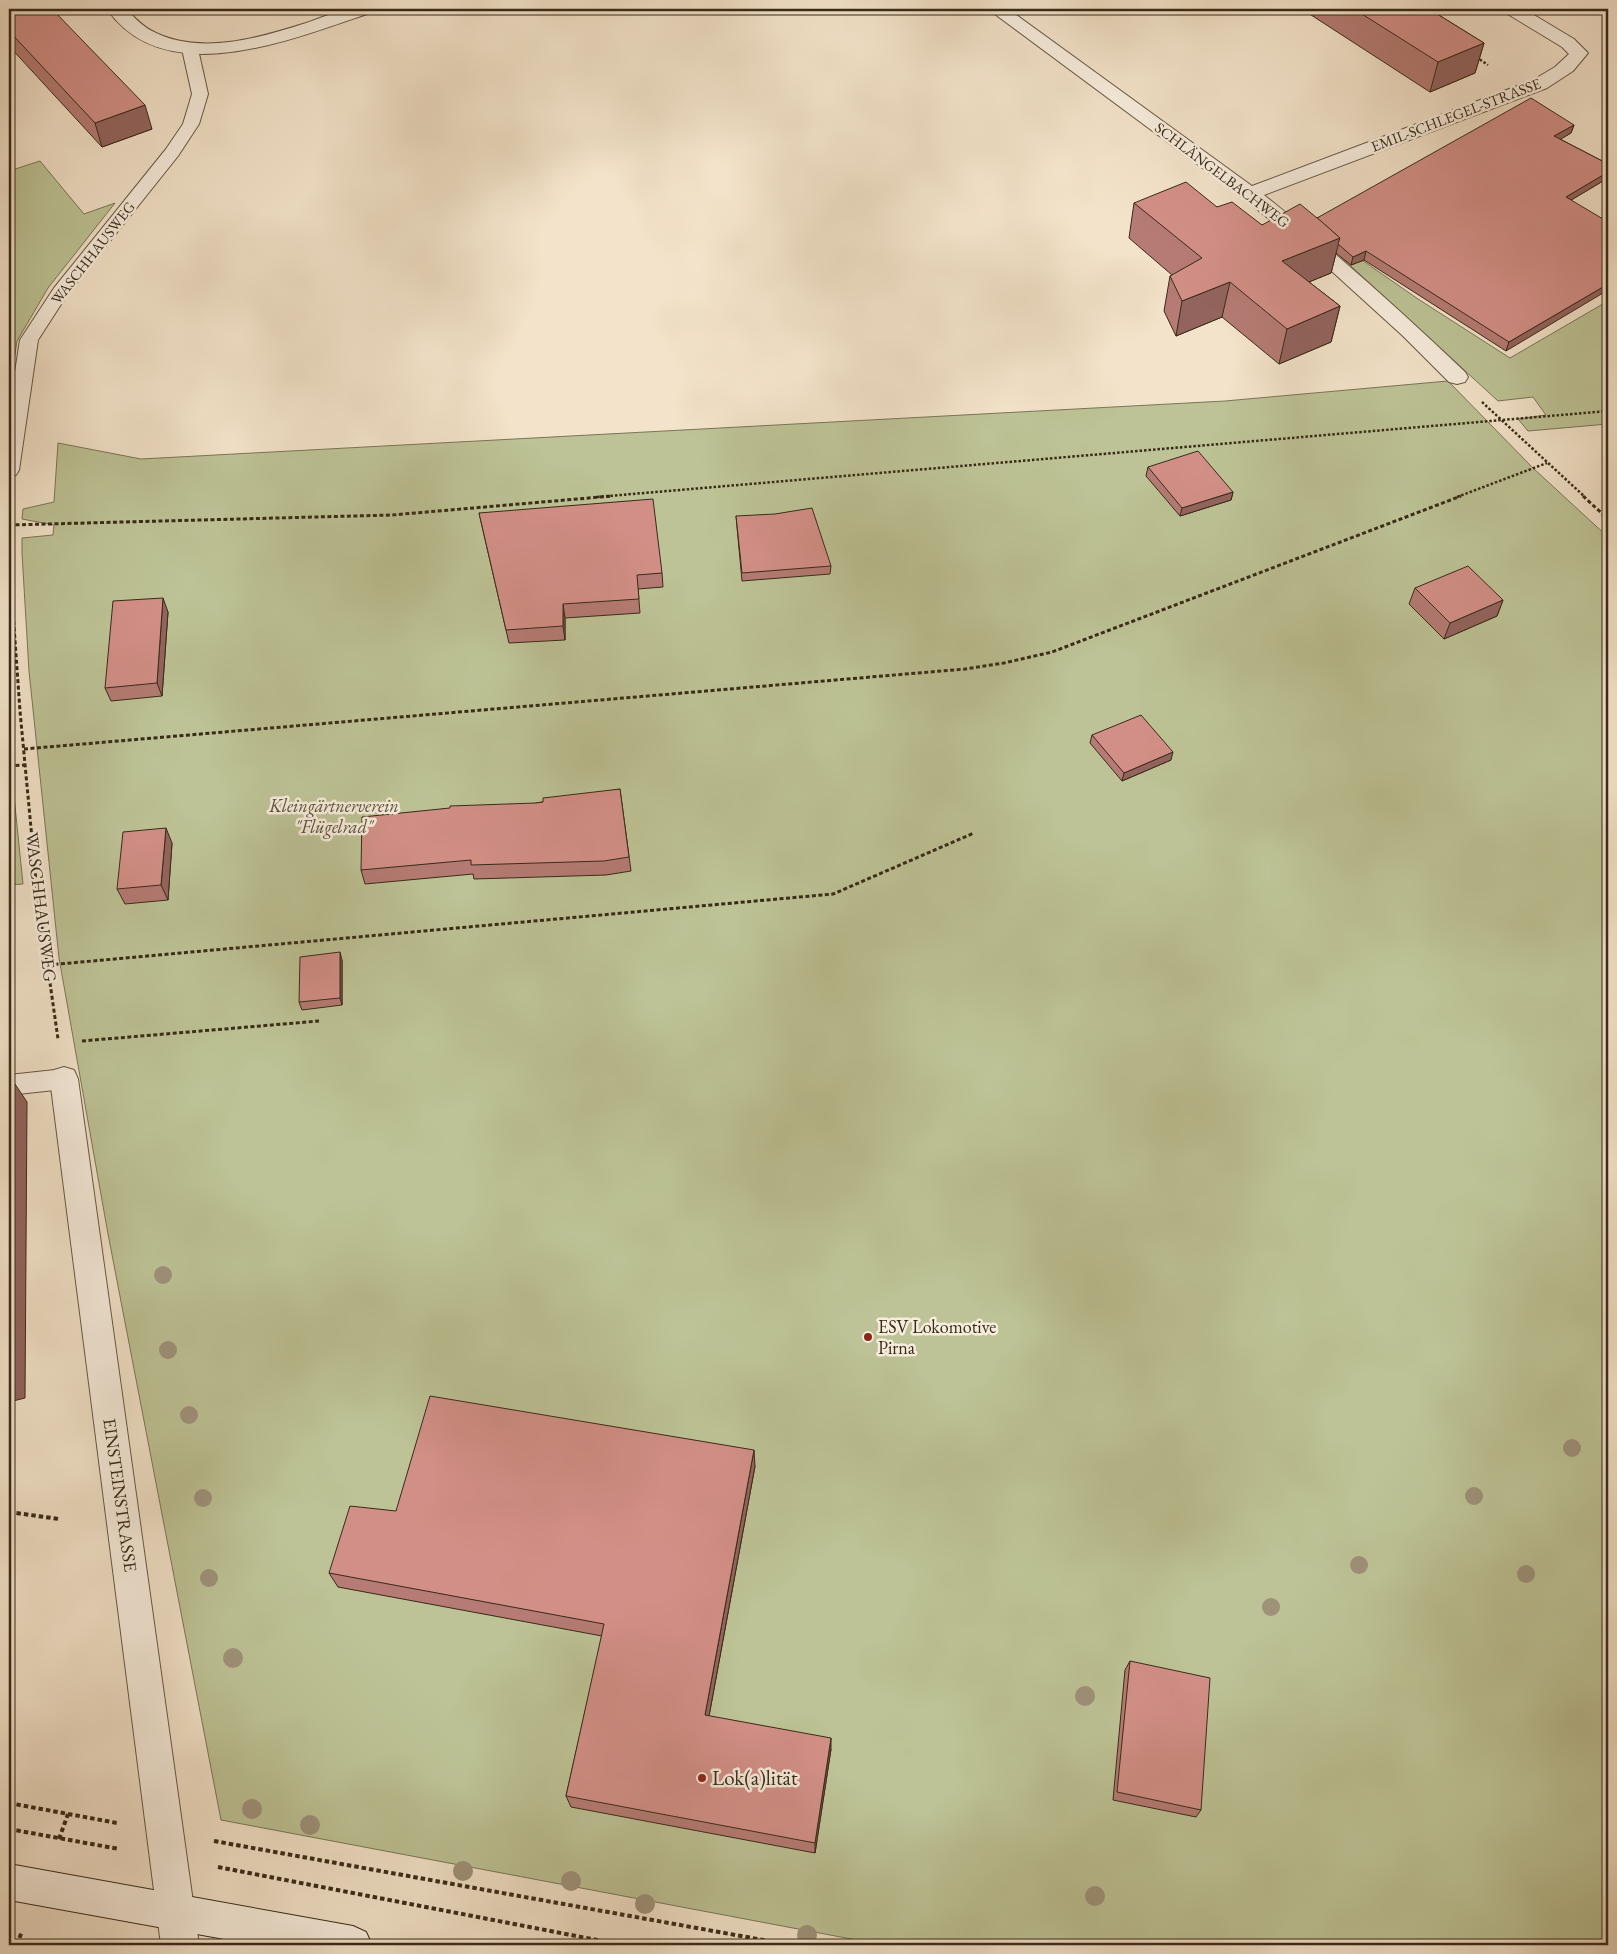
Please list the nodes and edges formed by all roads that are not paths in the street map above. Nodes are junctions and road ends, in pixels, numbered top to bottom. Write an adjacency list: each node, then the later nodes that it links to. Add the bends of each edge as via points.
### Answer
1 (116, 9): 5 (street, via 146,35)
2 (364, 9): 5 (street, via 259,42)
3 (997, 9): 6 (street, SCHLÄNGELBACHWEG)
4 (1512, 9): 6 (street, EMIL-SCHLEGEL-STRASSE, via 1568,43 1579,53 1574,61 1540,84)
5 (190, 49): 8 (lane, WASCHHAUSWEG, via 200,94 191,124 60,292 29,340)
6 (1250, 194): 7 (street, SCHLÄNGELBACHWEG, via 1322,252)
7 (1457, 377)
8 (9, 470)
9 (64, 1079): 10 (lane); 12 (street, EINSTEINSTRASSE)
10 (9, 1084)
11 (9, 1882): 12 (street)
12 (177, 1928): 13 (street)
13 (353, 1945)

